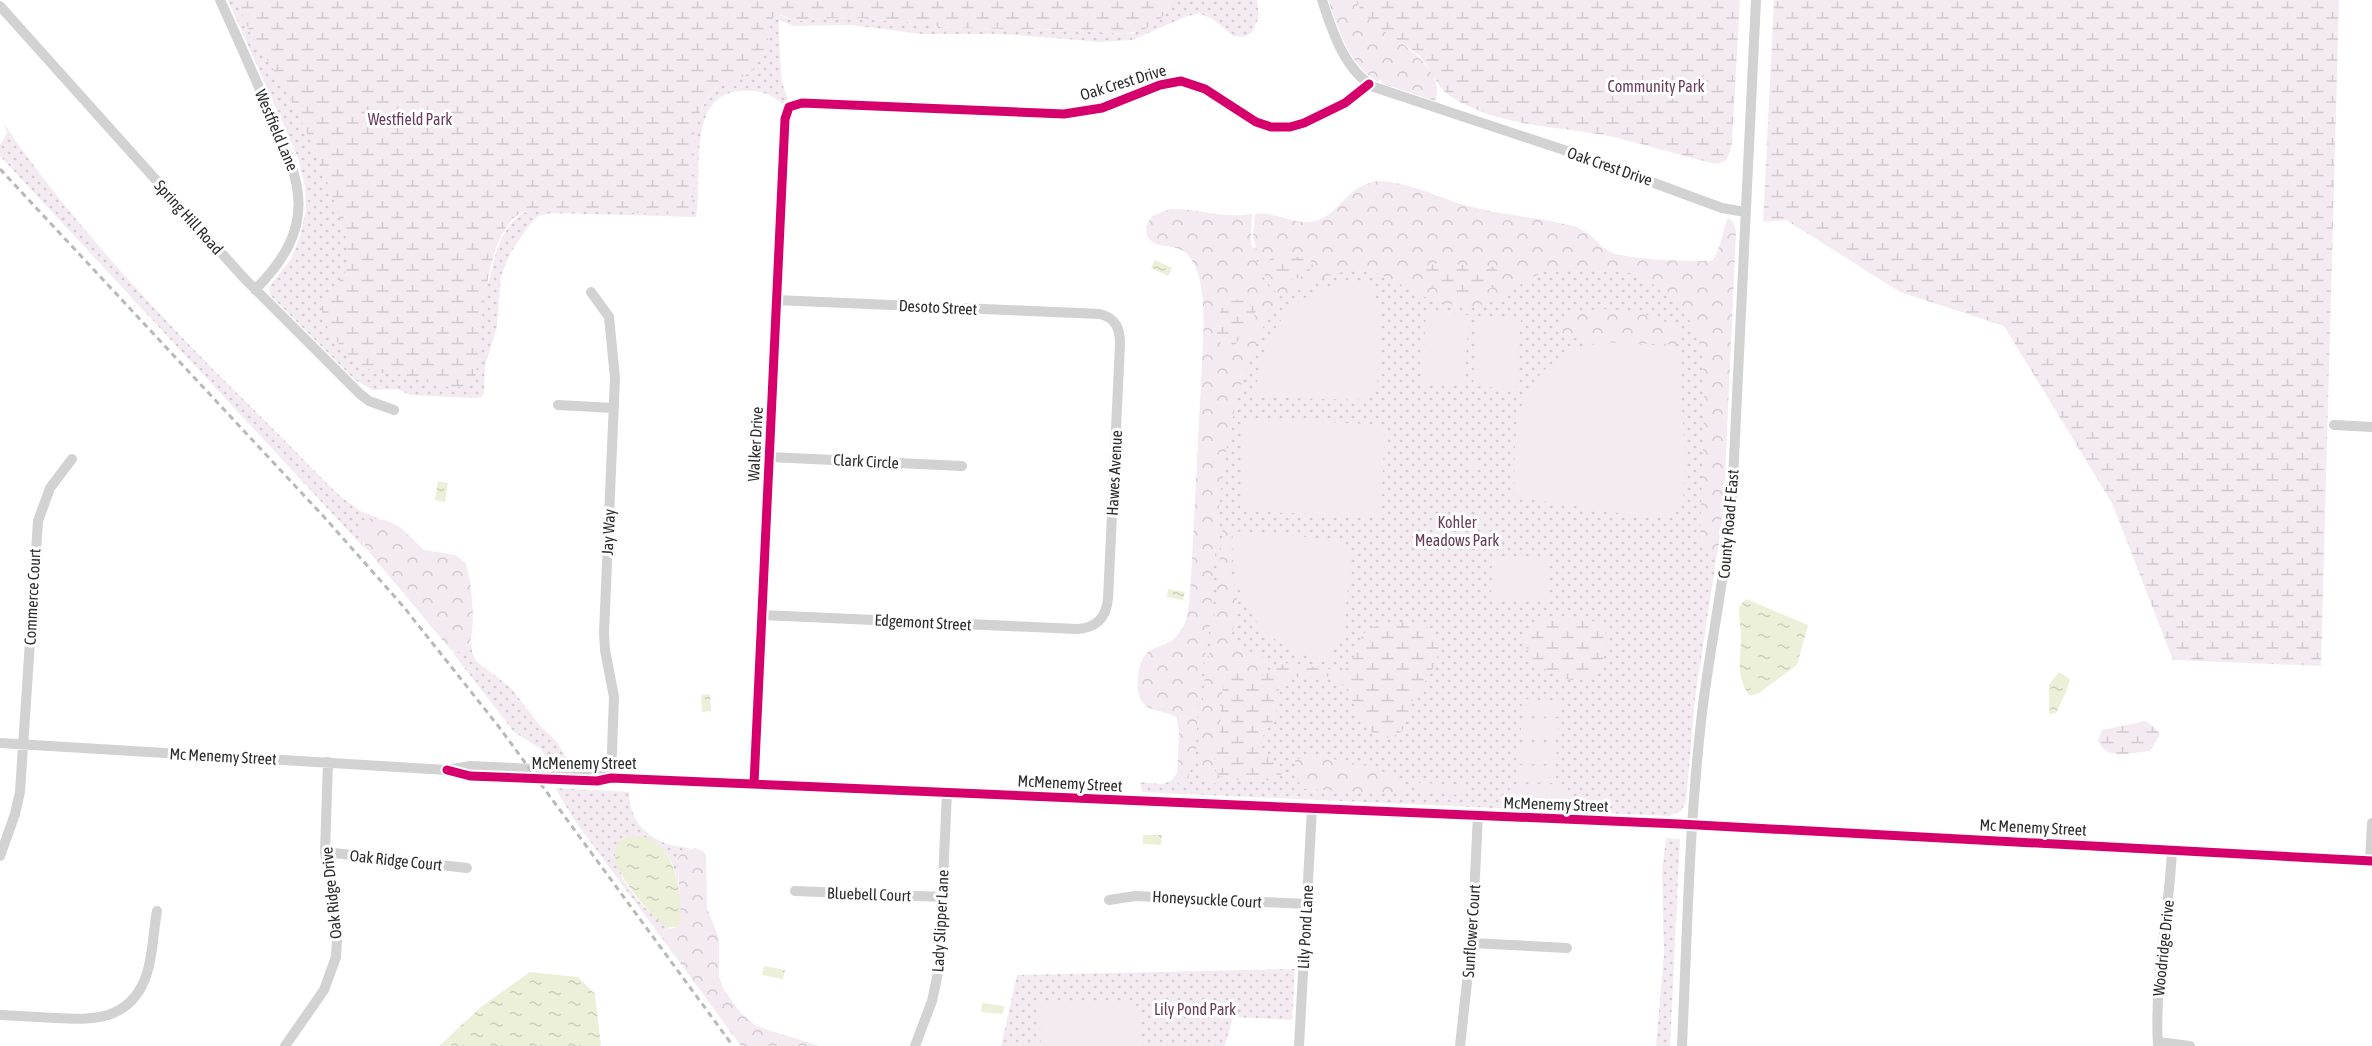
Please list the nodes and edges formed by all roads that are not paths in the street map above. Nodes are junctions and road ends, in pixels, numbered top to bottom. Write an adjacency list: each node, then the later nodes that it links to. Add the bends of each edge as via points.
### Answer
1 (220, 0): 8 (street, Westfield Lane, via 287,151 299,189 292,240 280,262)
2 (1322, 0): 5 (street, via 1347,59)
3 (1756, 0): 7 (street, County Road F East)
4 (0, 6): 8 (street, Spring Hill Road)
5 (1369, 84): 6 (street, Oak Crest Drive, via 1345,103 1286,128 1256,122 1205,90 1181,81 1102,108 1068,113 802,103); 7 (street, Oak Crest Drive, via 1722,208)
6 (790, 106): 10 (street, Walker Drive, via 785,118)
7 (1745, 212): 32 (street, County Road F East, via 1730,524 1701,721)
8 (255, 290): 14 (street, Spring Hill Road, via 360,394)
9 (591, 292): 13 (street, Jay Way, via 610,319)
10 (776, 300): 11 (street, Desoto Street); 17 (street, Walker Drive)
11 (1100, 315): 21 (street, Hawes Avenue, via 1114,321 1120,337 1108,599 1101,619)
12 (558, 405): 13 (street)
13 (614, 408): 26 (street, Jay Way, via 604,637 614,694)
14 (394, 410)
15 (2334, 424): 16 (street)
16 (2372, 427)
17 (769, 457): 19 (street, Clark Circle); 20 (street, Walker Drive)
18 (72, 459): 23 (street, Commerce Court, via 50,488 38,521)
19 (962, 466)
20 (762, 615): 21 (street, Edgemont Street); 27 (street, Walker Drive)
21 (1083, 628)
22 (0, 743): 23 (street, Mc Menemy Street)
23 (24, 744): 24 (street, Mc Menemy Street); 35 (street, Commerce Court, via 20,792)
24 (328, 762): 25 (street, Mc Menemy Street); 34 (street, Oak Ridge Drive)
25 (447, 770): 26 (street, McMenemy Street, via 470,766 598,772)
26 (611, 778): 27 (street, McMenemy Street)
27 (754, 784): 28 (street, McMenemy Street)
28 (947, 792): 29 (street, McMenemy Street); 39 (street, Lady Slipper Lane)
29 (1312, 808): 30 (street, McMenemy Street); 41 (street, Lily Pond Lane)
30 (1478, 816): 32 (street, McMenemy Street); 43 (street, Sunflower Court)
31 (2372, 823): 36 (street)
32 (1693, 825): 33 (street, Mc Menemy Street); 51 (street, County Road F East)
33 (2172, 850): 36 (street, Mc Menemy Street); 46 (street, Woodridge Drive, via 2158,970)
34 (325, 852): 37 (street, Oak Ridge Court); 47 (street, Oak Ridge Drive, via 338,924 336,957 324,990)
35 (0, 856)
36 (2371, 861)
37 (467, 868)
38 (795, 891): 39 (street, Bluebell Court)
39 (942, 897): 48 (street, Lady Slipper Lane, via 938,975)
40 (1108, 900): 41 (street, Honeysuckle Court, via 1135,896)
41 (1306, 904): 49 (street, Lily Pond Lane)
42 (157, 911): 45 (street, via 146,978 124,1007 108,1016 90,1019)
43 (1471, 943): 44 (street); 50 (street, Sunflower Court)
44 (1567, 948)
45 (0, 1015)
46 (2158, 1044): 52 (street)
47 (285, 1046)
48 (915, 1046)
49 (1299, 1046)
50 (1460, 1046)
51 (1682, 1046)
52 (2190, 1046)

